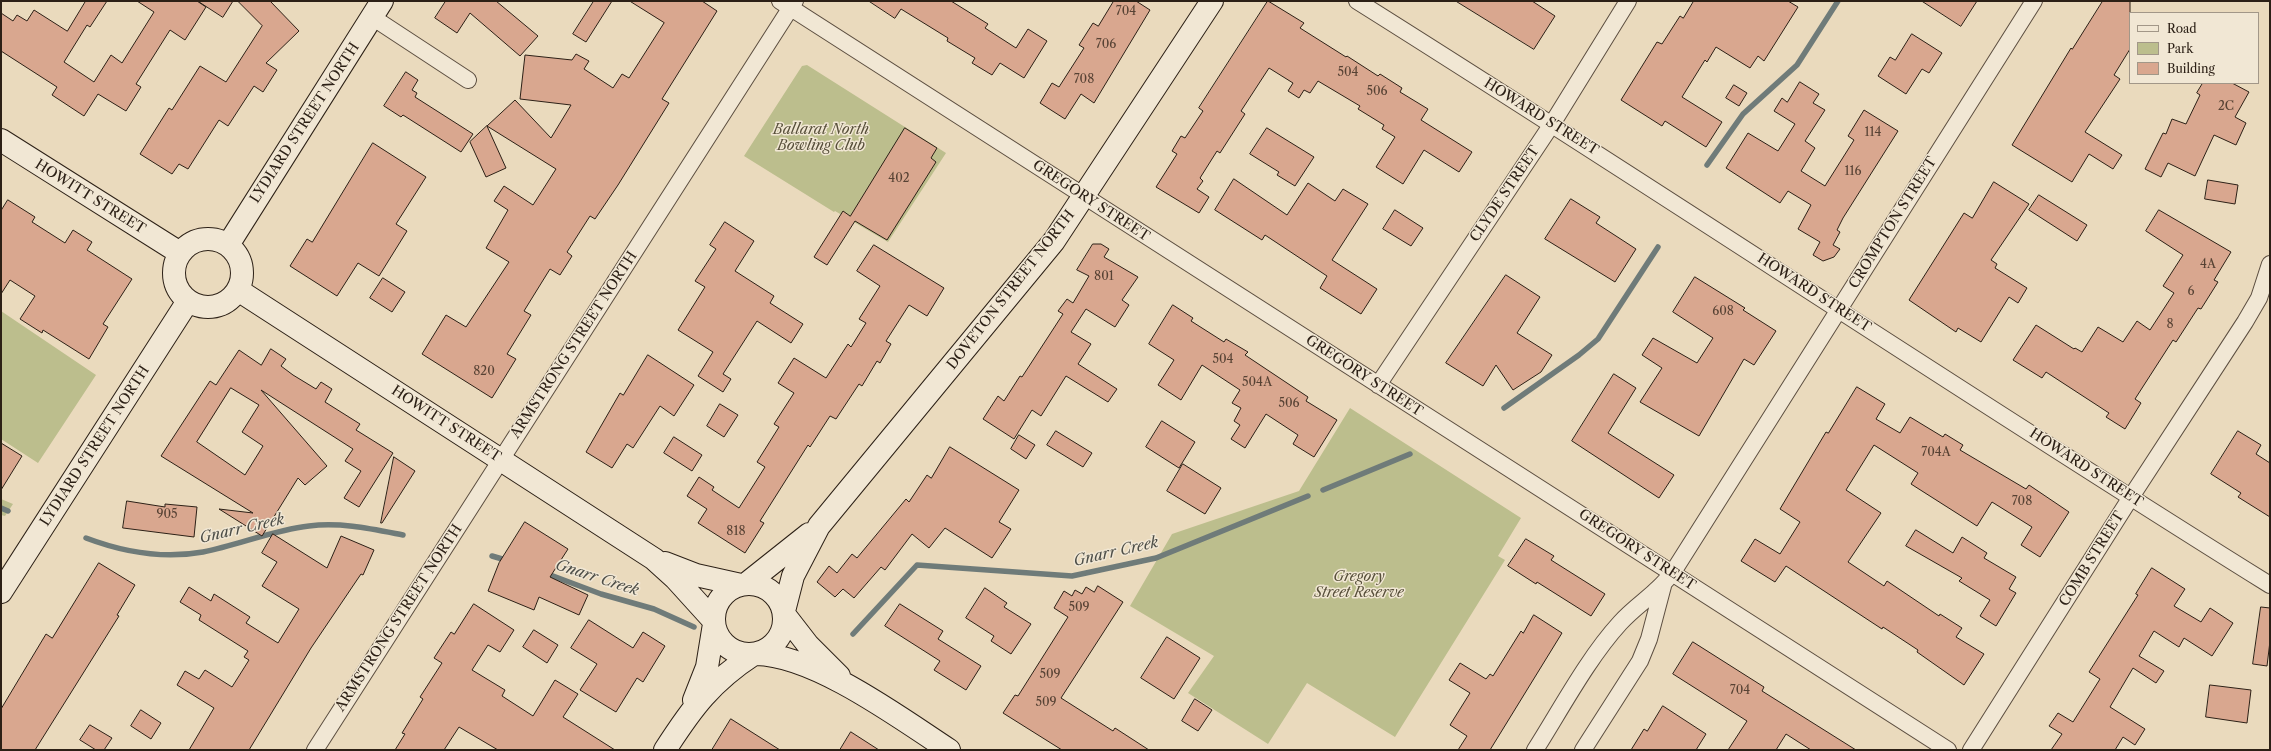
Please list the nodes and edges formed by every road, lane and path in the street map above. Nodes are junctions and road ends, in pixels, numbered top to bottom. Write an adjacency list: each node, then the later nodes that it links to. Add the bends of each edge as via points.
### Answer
1 (1212, 1): 10 (street, DOVETON STREET NORTH)
2 (1356, 1): 8 (street, HOWARD STREET)
3 (1628, 1): 8 (street, CLYDE STREET)
4 (2034, 1): 16 (street, CROMPTON STREET)
5 (788, 3): 10 (street, GREGORY STREET); 18 (street, ARMSTRONG STREET NORTH)
6 (377, 9): 7 (street); 11 (street, LYDIARD STREET NORTH)
7 (468, 80)
8 (1552, 124): 16 (street, HOWARD STREET); 17 (street, CLYDE STREET)
9 (1, 140): 12 (street, HOWITT STREET)
10 (1084, 196): 17 (street, GREGORY STREET); 20 (street, DOVETON STREET NORTH, via 1054,241)
11 (228, 245): 12 (street, via 218,240 197,240); 14 (street, via 242,265 242,278)
12 (180, 253): 15 (street, via 175,263 175,281)
13 (2270, 264): 19 (street, COMB STREET, via 2262,291 2248,316)
14 (238, 290): 15 (street, via 230,299 213,307 200,306); 18 (street, HOWITT STREET)
15 (188, 301): 26 (street, LYDIARD STREET NORTH)
16 (1838, 309): 19 (street, HOWARD STREET); 22 (street, CROMPTON STREET)
17 (1378, 385): 22 (street, GREGORY STREET)
18 (500, 459): 21 (street, HOWITT STREET); 32 (street, ARMSTRONG STREET NORTH)
19 (2131, 497): 24 (street, HOWARD STREET); 38 (street, COMB STREET)
20 (819, 526): 23 (street, DOVETON STREET NORTH); 27 (street, DOVETON STREET NORTH, via 793,576)
21 (654, 559): 23 (street, HOWITT STREET, via 687,572); 28 (street, HOWITT STREET, via 680,583)
22 (1673, 572): 25 (street, CROMPTON STREET); 37 (street, GREGORY STREET)
23 (744, 585): 27 (street, via 759,586 770,591 779,600); 28 (street, via 730,590 721,598 715,609)
24 (2270, 585)
25 (1663, 586): 35 (street, CROMPTON STREET, via 1630,612 1609,636); 36 (street, CROMPTON STREET, via 1649,639 1640,660)
26 (1, 592)
27 (784, 613): 29 (street, via 783,629 779,639 771,647); 30 (street, via 814,651)
28 (714, 623): 29 (street, via 719,637 730,649); 31 (street, via 707,667)
29 (755, 654): 30 (street, via 788,660); 31 (street, via 712,686)
30 (848, 685): 34 (street)
31 (689, 712): 33 (street)
32 (315, 750)
33 (665, 750)
34 (949, 750)
35 (1535, 750)
36 (1583, 750)
37 (1948, 750)
38 (1971, 750)

